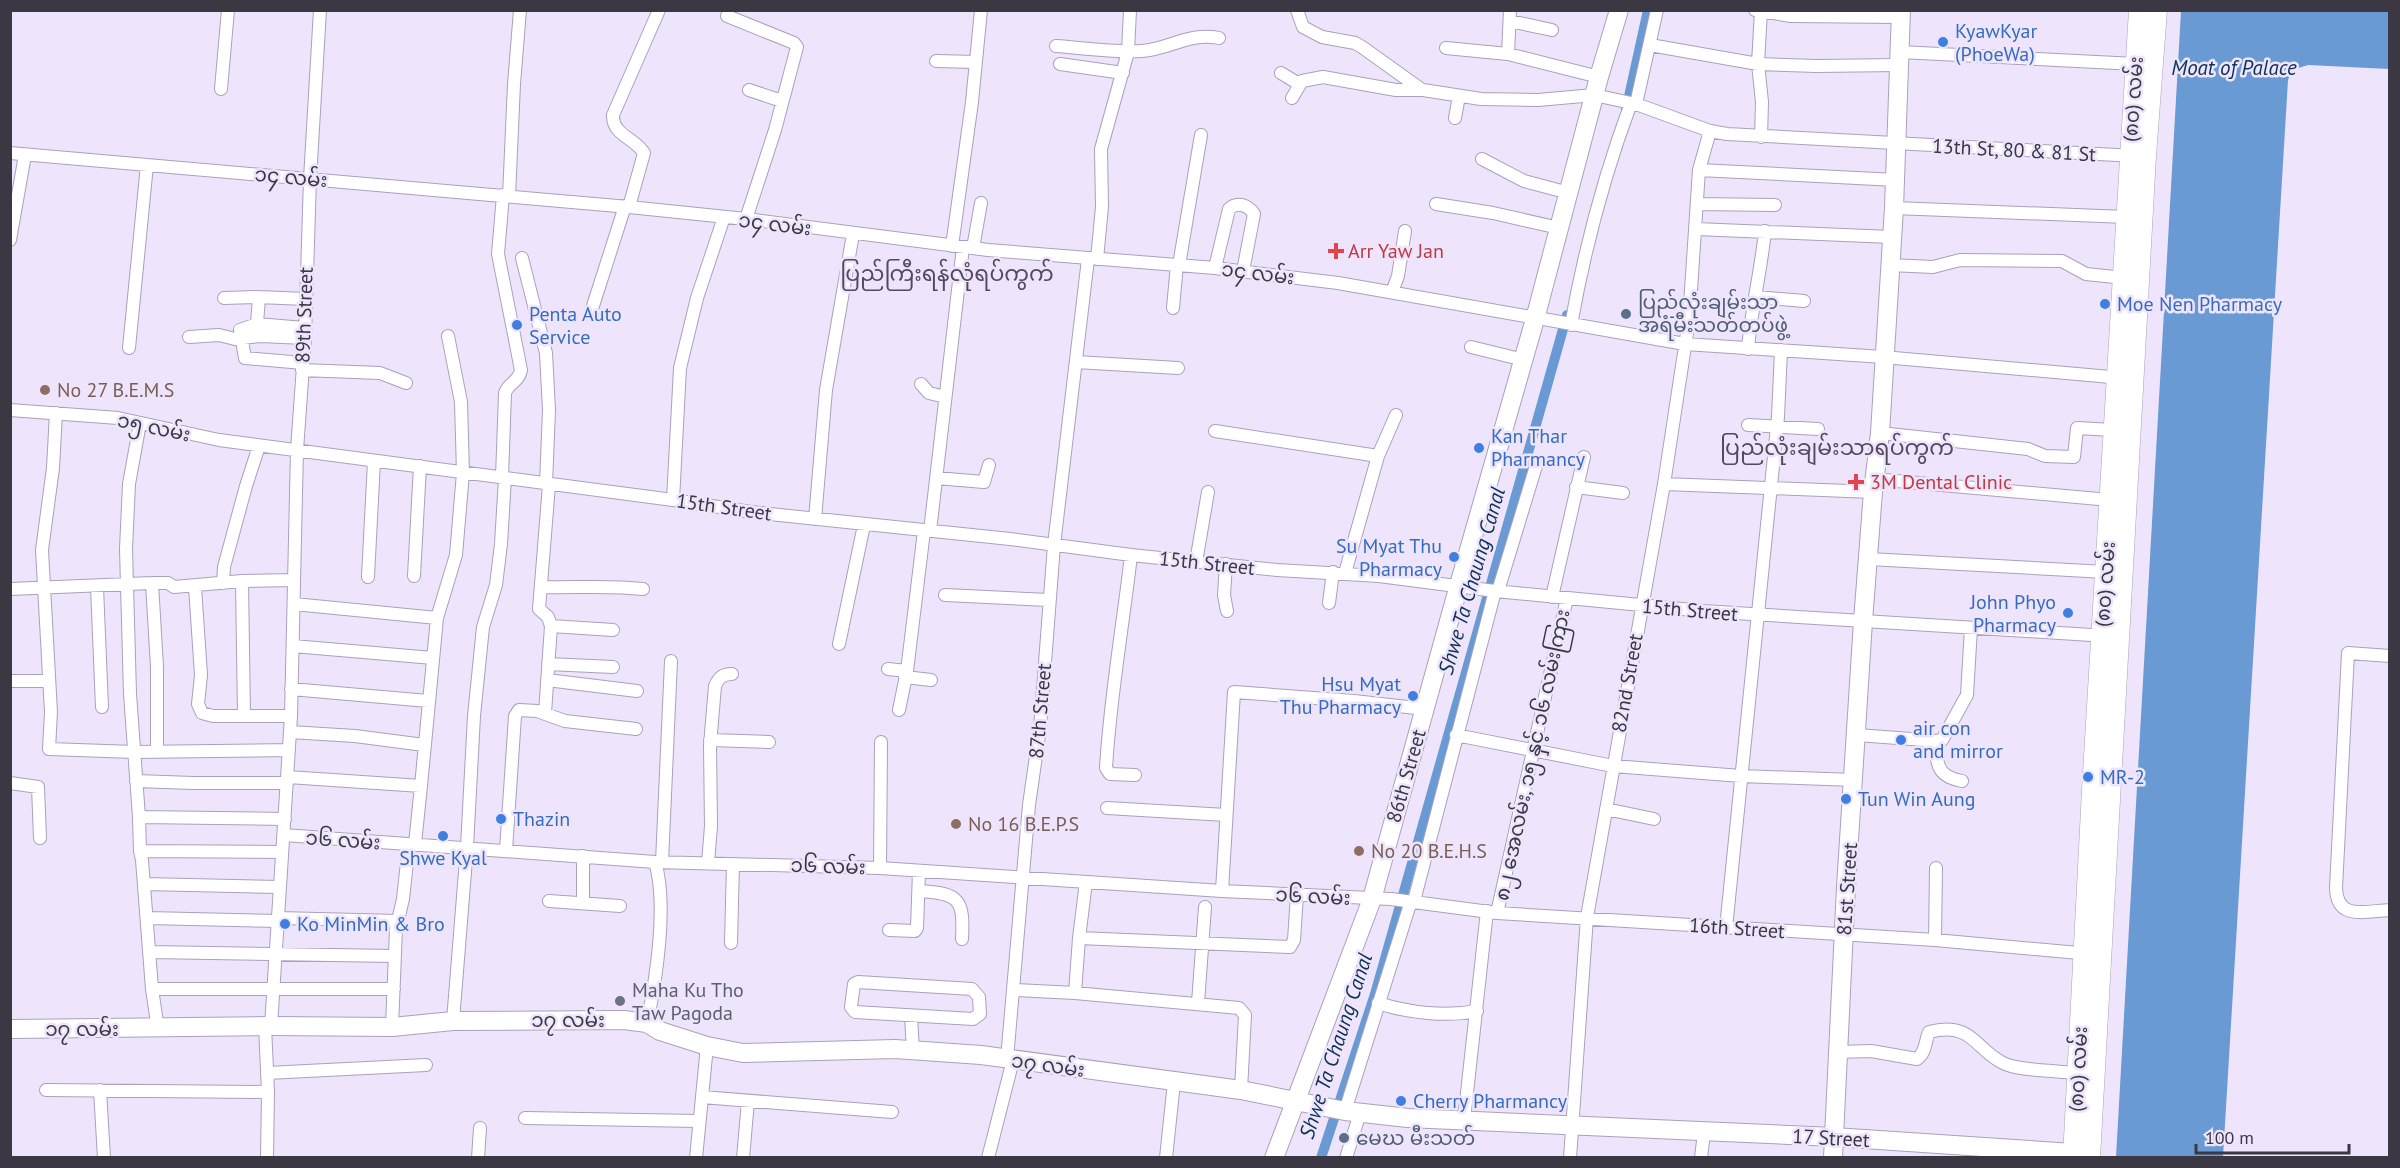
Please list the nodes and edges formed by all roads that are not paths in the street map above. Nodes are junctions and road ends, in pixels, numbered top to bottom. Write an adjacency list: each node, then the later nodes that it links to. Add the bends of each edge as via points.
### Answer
1 (228, 10): 33 (street)
2 (320, 10): 52 (street, 89th Street)
3 (520, 10): 55 (street)
4 (659, 10): 60 (street, via 613,115 618,131 644,153)
5 (981, 10): 25 (street)
6 (1130, 10): 21 (street, 87th Street)
7 (1297, 10): 35 (street, via 1303,27 1323,37 1362,47)
8 (1619, 10): 31 (street, 86th Street)
9 (1656, 10): 18 (street)
10 (2139, 10): 28 (main road, (၈၀) လမ်း)
11 (2157, 10): 48 (main road, (၈၀) လမ်း)
12 (1759, 11): 13 (street); 27 (street)
13 (1900, 14): 23 (street, 81st Street)
14 (727, 16): 39 (street, via 797,47)
15 (1510, 16): 16 (street); 22 (street)
16 (1552, 30)
17 (1220, 38): 21 (street, via 1204,34 1158,48)
18 (1650, 45): 27 (street); 40 (street)
19 (1056, 46): 21 (street)
20 (1446, 48): 22 (street)
21 (1128, 52): 29 (street, 87th Street)
22 (1509, 54): 31 (street)
23 (1900, 59): 27 (street, via 1816,66); 28 (street); 45 (street, 81st Street)
24 (936, 61): 25 (street)
25 (976, 62): 72 (street)
26 (1060, 64): 29 (street)
27 (1758, 64): 44 (street)
28 (2136, 64): 48 (main road, (၈၀) လမ်း)
29 (1123, 73): 74 (street, 87th Street, via 1101,149 1102,207)
30 (1281, 73): 32 (street)
31 (1599, 77): 36 (street, 86th Street)
32 (1299, 84): 35 (street, 13th St, 80 & 81 St, via 1323,77 1396,90); 38 (street)
33 (221, 89)
34 (749, 90): 39 (street)
35 (1423, 90): 37 (street, 13th St, 80 & 81 St)
36 (1594, 95): 37 (street, 13th St, 80 & 81 St, via 1499,100); 40 (street, 13th St, 80 & 81 St); 54 (street, 86th Street)
37 (1459, 96): 41 (street)
38 (1292, 98)
39 (782, 101): 64 (street)
40 (1634, 104): 42 (street, 13th St, 80 & 81 St); 90 (street, via 1618,136)
41 (1455, 118)
42 (1710, 130): 44 (street, 13th St, 80 & 81 St); 51 (street, 82nd Street)
43 (1201, 135): 75 (street)
44 (1761, 137): 45 (street, 13th St, 80 & 81 St)
45 (1898, 144): 48 (street, 13th St, 80 & 81 St); 53 (street, 81st Street)
46 (10, 153): 47 (street, ၁၄ လမ်း)
47 (25, 155): 50 (street, ၁၄ လမ်း); 71 (street)
48 (2138, 156): 63 (main road, (၈၀) လမ်း); 105 (main road, (၈၀) လမ်း)
49 (1482, 159): 54 (street, via 1524,181)
50 (147, 165): 52 (street, ၁၄ လမ်း); 97 (street)
51 (1699, 170): 53 (street); 58 (street, 82nd Street)
52 (310, 179): 55 (street, ၁၄ လမ်း); 84 (street, 89th Street)
53 (1896, 180): 61 (street, 81st Street)
54 (1569, 193): 65 (street, 86th Street)
55 (506, 196): 60 (street, ၁၄ လမ်း); 128 (street, via 498,254 521,370 505,393)
56 (981, 203): 72 (street)
57 (1436, 204): 65 (street)
58 (1697, 204): 59 (street); 66 (street, 82nd Street)
59 (1775, 206)
60 (627, 207): 62 (street, ၁၄ လမ်း); 87 (street)
61 (1894, 208): 63 (street); 70 (street, 81st Street)
62 (724, 217): 64 (street, ၁၄ လမ်း); 137 (street, via 697,298 680,368)
63 (2126, 217): 79 (main road, (၈၀) လမ်း)
64 (746, 219): 69 (street, ၁၄ လမ်း)
65 (1559, 228): 88 (street, 86th Street)
66 (1696, 230): 68 (street); 95 (street, 82nd Street)
67 (1405, 231): 80 (street)
68 (1765, 231): 70 (street); 82 (street)
69 (853, 234): 72 (street, ၁၄ လမ်း); 139 (street, via 826,390)
70 (1891, 237): 76 (street, 81st Street)
71 (10, 240)
72 (963, 247): 74 (street, ၁၄ လမ်း); 108 (street)
73 (522, 258): 131 (street, via 546,353)
74 (1093, 259): 75 (street, ၁၄ လမ်း); 102 (street, 87th Street)
75 (1178, 265): 77 (street, ၁၄ လမ်း); 86 (street)
76 (1890, 265): 79 (street, via 1933,267 1960,260 2062,261 2086,274); 100 (street, 81st Street)
77 (1215, 268): 78 (street, ၁၄ လမ်း); 78 (street, via 1229,209 1241,205 1254,214)
78 (1243, 271): 80 (street, ၁၄ လမ်း)
79 (2124, 278): 105 (main road, (၈၀) လမ်း)
80 (1392, 292): 88 (street, ၁၄ လမ်း)
81 (259, 297): 83 (street); 84 (street); 89 (street)
82 (1756, 297): 85 (street); 98 (street)
83 (224, 298)
84 (305, 299): 91 (street, 89th Street)
85 (1804, 301)
86 (1173, 308)
87 (592, 309)
88 (1535, 319): 90 (street, ၁၄ လမ်း); 101 (street, 86th Street)
89 (257, 324): 91 (street); 94 (street, via 240,330)
90 (1571, 325): 95 (street, ၁၄ လမ်း)
91 (305, 333): 94 (street); 103 (street, 89th Street)
92 (448, 336): 127 (street, via 461,402)
93 (189, 337): 94 (street)
94 (240, 337): 103 (street, via 245,358)
95 (1685, 344): 98 (street, ၁၄ လမ်း); 130 (street, 82nd Street)
96 (1471, 347): 101 (street)
97 (129, 348)
98 (1748, 349): 99 (street, ၁၄ လမ်း)
99 (1781, 350): 100 (street, ၁၄ လမ်း); 114 (street)
100 (1883, 357): 105 (street, ၁၄ လမ်း); 118 (street, 81st Street)
101 (1524, 360): 155 (street, 86th Street)
102 (1076, 362): 104 (street); 142 (street, 87th Street)
103 (302, 367): 106 (street, via 380,373); 120 (street, 89th Street)
104 (1178, 368)
105 (2127, 378): 116 (main road, (၈၀) လမ်း); 178 (main road, (၈၀) လမ်း)
106 (406, 383)
107 (921, 384): 108 (street, via 929,393)
108 (945, 397): 129 (street)
109 (10, 410): 110 (street, ၁၅ လမ်း)
110 (56, 413): 112 (street, ၁၅ လမ်း); 160 (street, via 42,550)
111 (1396, 415): 121 (street)
112 (140, 423): 119 (street, ၁၅ လမ်း); 156 (street, via 129,484)
113 (1748, 425): 114 (street)
114 (1777, 425): 115 (street); 134 (street)
115 (1818, 429)
116 (2113, 430): 118 (street, via 2077,428 2074,457); 138 (main road, (၈၀) လမ်း)
117 (1215, 431): 121 (street)
118 (1880, 433): 132 (street, 81st Street)
119 (259, 446): 120 (street, ၁၅ လမ်း); 154 (street, via 224,567)
120 (297, 450): 123 (street, 15th Street); 151 (street, 89th Street)
121 (1378, 456): 148 (street)
122 (1584, 457): 133 (street)
123 (374, 460): 125 (street, 15th Street); 150 (street)
124 (989, 465): 129 (street, via 981,483)
125 (420, 466): 127 (street, 15th Street); 149 (street)
126 (1536, 466): 163 (street)
127 (462, 473): 128 (street, 15th Street); 173 (street, via 456,555)
128 (503, 478): 131 (street, 15th Street); 233 (street, via 496,585 483,627 475,705)
129 (936, 478): 141 (street)
130 (1664, 484): 134 (street); 170 (street, 82nd Street)
131 (548, 485): 137 (street, 15th Street); 159 (street)
132 (1874, 486): 134 (street); 138 (street); 144 (street, 81st Street)
133 (1576, 487): 136 (street); 165 (street)
134 (1769, 487): 172 (street)
135 (1208, 492): 145 (street)
136 (1623, 493)
137 (673, 500): 139 (street, 15th Street)
138 (2110, 500): 147 (main road, (၈၀) လမ်း)
139 (815, 519): 140 (street, 15th Street)
140 (864, 525): 141 (street, 15th Street); 179 (street)
141 (927, 531): 142 (street, 15th Street); 188 (street)
142 (1054, 545): 143 (street, 15th Street); 167 (street, 87th Street)
143 (1131, 555): 145 (street, 15th Street); 216 (street, via 1106,768 1110,774)
144 (1869, 560): 147 (street); 174 (street, 81st Street)
145 (1196, 561): 146 (street, 15th Street)
146 (1226, 564): 148 (street, 15th Street); 171 (street)
147 (2106, 572): 178 (main road, (၈၀) လမ်း)
148 (1339, 573): 155 (street, 15th Street); 169 (street)
149 (414, 576)
150 (369, 577)
151 (294, 580): 152 (street); 168 (street, 89th Street)
152 (242, 581): 154 (street); 200 (street)
153 (152, 583): 156 (street); 157 (street); 212 (street)
154 (224, 583): 157 (street)
155 (1459, 585): 163 (street, 15th Street); 197 (street, 86th Street)
156 (126, 586): 158 (street); 214 (street)
157 (195, 586): 200 (street, via 200,643 199,708 205,715)
158 (97, 587): 160 (street); 196 (street)
159 (541, 587): 161 (street, via 604,585); 175 (street, via 539,609)
160 (46, 588): 162 (street); 192 (street)
161 (643, 589)
162 (10, 590)
163 (1495, 591): 165 (street, 15th Street); 204 (street)
164 (945, 595): 167 (street)
165 (1552, 597): 166 (street, 15th Street)
166 (1567, 598): 170 (street, 15th Street); 213 (street, ၈၂ အေလမ်း, ၁၅ နှင့် ၁၆ လမ်းကြား)
167 (1050, 600): 244 (street, 87th Street)
168 (294, 603): 173 (street); 180 (street, 89th Street)
169 (1329, 603)
170 (1641, 606): 172 (street, 15th Street); 215 (street, 82nd Street)
171 (1227, 611)
172 (1758, 615): 174 (street, 15th Street); 217 (street)
173 (437, 618): 182 (street)
174 (1863, 621): 176 (street, 15th Street); 205 (street, 81st Street)
175 (551, 626): 177 (street); 184 (street)
176 (1971, 628): 178 (street, 15th Street); 207 (street, via 1967,695 1945,736)
177 (612, 630)
178 (2111, 636): 273 (main road, (၈၀) လမ်း)
179 (839, 644)
180 (292, 646): 182 (street); 193 (street, 89th Street)
181 (2390, 656): 257 (street, via 2348,653 2336,890 2337,901 2345,910)
182 (433, 658): 195 (street)
183 (670, 662): 238 (street)
184 (548, 664): 185 (street); 189 (street)
185 (613, 667)
186 (888, 669): 188 (street)
187 (732, 674): 206 (street, via 725,674 715,686)
188 (906, 674): 190 (street); 198 (street)
189 (547, 680): 194 (street); 199 (street)
190 (931, 680)
191 (10, 681): 192 (street)
192 (48, 681): 214 (street, via 49,749)
193 (291, 689): 195 (street); 201 (street, 89th Street)
194 (637, 691)
195 (428, 701): 210 (street)
196 (102, 707)
197 (1425, 709): 226 (street, via 1234,692); 251 (street, 86th Street)
198 (899, 710)
199 (545, 713): 202 (street, via 565,722); 235 (street, via 516,712)
200 (244, 716): 201 (street)
201 (291, 716): 203 (street, 89th Street)
202 (636, 729)
203 (290, 732): 210 (street); 211 (street, 89th Street)
204 (1456, 735): 213 (street); 253 (street)
205 (1857, 735): 207 (street); 219 (street, 81st Street)
206 (711, 740): 208 (street); 239 (street)
207 (1934, 741): 221 (street, via 1942,773)
208 (769, 742)
209 (881, 742): 241 (street)
210 (423, 745): 223 (street)
211 (289, 750): 212 (street); 218 (street, 89th Street)
212 (156, 751): 214 (street)
213 (1533, 751): 215 (street); 258 (street, ၈၂ အေလမ်း, ၁၅ နှင့် ၁၆ လမ်းကြား)
214 (134, 752): 220 (street)
215 (1613, 766): 217 (street); 225 (street, 82nd Street)
216 (1135, 775)
217 (1741, 776): 219 (street); 263 (street)
218 (287, 780): 220 (street); 223 (street); 228 (street, 89th Street)
219 (1854, 780): 265 (street, 81st Street)
220 (136, 781): 227 (street)
221 (1962, 781)
222 (10, 783): 231 (street, via 38,787)
223 (420, 786): 232 (street)
224 (1107, 808): 226 (street)
225 (1606, 809): 229 (street); 259 (street, 82nd Street)
226 (1226, 815): 249 (street)
227 (139, 817): 228 (street); 234 (street)
228 (285, 819): 230 (street, 89th Street)
229 (1654, 819)
230 (284, 835): 232 (street, ၁၆ လမ်း); 236 (street, 89th Street)
231 (40, 838)
232 (412, 844): 233 (street, ၁၆ လမ်း); 262 (street)
233 (467, 847): 235 (street, ၁၆ လမ်း); 284 (street)
234 (140, 850): 236 (street); 246 (street)
235 (506, 850): 237 (street, ၁၆ လမ်း)
236 (282, 852): 247 (street, 89th Street)
237 (583, 856): 238 (street, ၁၆ လမ်း); 254 (street)
238 (659, 862): 239 (street, ၁၆ လမ်း); 285 (street, via 655,985)
239 (708, 863): 240 (street, ၁၆ လမ်း)
240 (733, 864): 241 (street, ၁၆ လမ်း); 269 (street)
241 (880, 868): 243 (street, ၁၆ လမ်း)
242 (1936, 868): 268 (street)
243 (919, 872): 244 (street, ၁၆ လမ်း); 248 (street)
244 (1024, 877): 245 (street, ၁၆ လမ်း); 278 (street, 87th Street)
245 (1086, 882): 249 (street, ၁၆ လမ်း); 266 (street)
246 (144, 884): 247 (street); 260 (street)
247 (280, 887): 261 (street, 89th Street)
248 (919, 891): 264 (street, via 915,931); 267 (street, via 938,892 958,902 963,913)
249 (1222, 891): 250 (street, ၁၆ လမ်း)
250 (1297, 895): 251 (street, ၁၆ လမ်း); 270 (street, via 1294,940 1290,947)
251 (1372, 899): 253 (street, 16th Street); 304 (street, 86th Street)
252 (549, 901): 254 (street)
253 (1410, 901): 258 (street, 16th Street); 281 (street)
254 (583, 903): 255 (street)
255 (620, 906)
256 (1206, 907): 270 (street)
257 (2390, 910)
258 (1492, 912): 259 (street, 16th Street); 282 (street, ၈၂ အေလမ်း, ၁၅ နှင့် ၁၆ လမ်းကြား)
259 (1587, 917): 263 (street, 16th Street); 310 (street, 82nd Street)
260 (147, 918): 261 (street); 271 (street)
261 (278, 920): 262 (street); 272 (street, 89th Street)
262 (398, 921): 274 (street)
263 (1726, 928): 265 (street, 16th Street)
264 (890, 930)
265 (1844, 936): 268 (street, 16th Street); 292 (street, 81st Street)
266 (1079, 938): 270 (street); 279 (street)
267 (962, 939)
268 (1935, 940): 273 (street, 16th Street)
269 (731, 943)
270 (1202, 944): 280 (street)
271 (149, 952): 272 (street); 276 (street)
272 (276, 953): 274 (street); 275 (street, 89th Street)
273 (2093, 954): 296 (main road, (၈၀) လမ်း); 314 (main road, (၈၀) လမ်း)
274 (395, 956): 277 (street)
275 (274, 988): 276 (street); 277 (street); 286 (street, 89th Street)
276 (152, 989): 289 (street)
277 (394, 989): 287 (street)
278 (1015, 990): 279 (street); 293 (street, 87th Street)
279 (1075, 993): 280 (street)
280 (1198, 1003): 300 (street, via 1239,1008 1245,1015)
281 (1378, 1003): 282 (street, via 1427,1012); 305 (street)
282 (1477, 1011): 308 (street, ၈၂ အေလမ်း, ၁၅ နှင့် ၁၆ လမ်းကြား)
283 (911, 1016): 283 (street, via 977,1018 979,997 972,989 854,984 852,1010); 291 (street)
284 (453, 1021): 285 (street, ၁၇ လမ်း); 287 (street, ၁၇ လမ်း)
285 (647, 1023): 290 (street, ၁၇ လမ်း)
286 (268, 1026): 287 (street, ၁၇ လမ်း); 289 (street, ၁၇ လမ်း); 295 (street, 89th Street)
287 (392, 1027)
288 (10, 1029): 289 (street, ၁၇ လမ်း)
289 (158, 1029)
290 (708, 1046): 291 (street, ၁၇ လမ်း, via 742,1053); 302 (street)
291 (913, 1050): 293 (street, ၁၇ လမ်း)
292 (1837, 1052): 296 (street, via 1871,1051 1917,1059 1929,1032 1939,1029 1969,1035 2003,1063); 313 (street, 81st Street)
293 (1010, 1060): 297 (street, ၁၇ လမ်း); 320 (street, 87th Street)
294 (426, 1065): 295 (street)
295 (267, 1073): 301 (street, 89th Street)
296 (2078, 1073): 314 (main road, (၈၀) လမ်း)
297 (1174, 1082): 300 (street, ၁၇ လမ်း); 321 (street)
298 (46, 1090): 299 (street)
299 (100, 1090): 301 (street); 315 (street)
300 (1241, 1090): 304 (street, ၁၇ လမ်း)
301 (268, 1092): 316 (street, 89th Street)
302 (702, 1097): 303 (street); 309 (street)
303 (748, 1101): 306 (street); 319 (street)
304 (1297, 1101): 305 (street, ၁၇ လမ်း); 322 (street, 86th Street)
305 (1350, 1111): 308 (street, ၁၇ လမ်း); 323 (street)
306 (892, 1112)
307 (525, 1118): 309 (street)
308 (1464, 1120): 310 (street, 17 Street)
309 (699, 1121): 318 (street)
310 (1572, 1125): 312 (street, 17 Street); 324 (street)
311 (480, 1128): 317 (street)
312 (1704, 1132): 313 (street, 17 Street); 325 (street)
313 (1834, 1137): 314 (street, 17 Street); 326 (street, 81st Street)
314 (2081, 1156)
315 (104, 1158)
316 (267, 1158)
317 (478, 1158)
318 (696, 1158)
319 (743, 1158)
320 (988, 1158)
321 (1166, 1158)
322 (1274, 1158)
323 (1346, 1158)
324 (1570, 1158)
325 (1701, 1158)
326 (1833, 1158)

